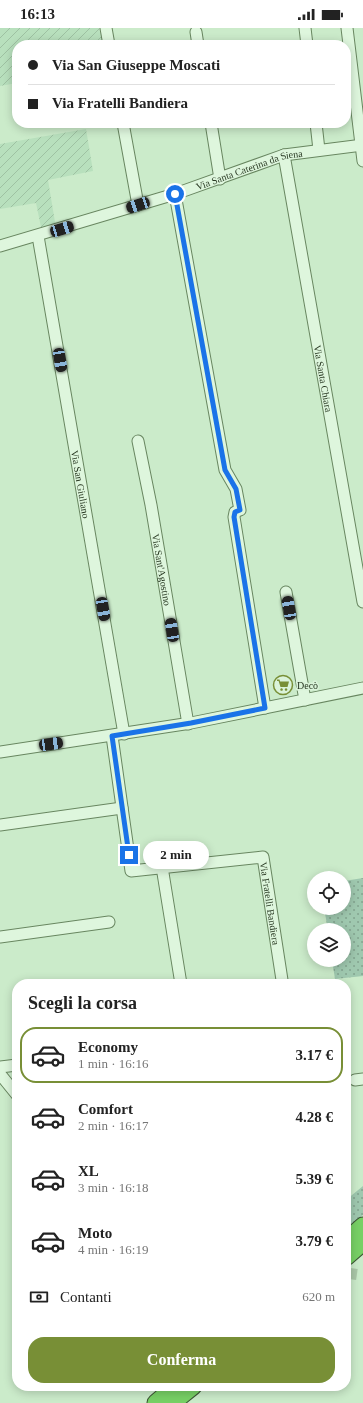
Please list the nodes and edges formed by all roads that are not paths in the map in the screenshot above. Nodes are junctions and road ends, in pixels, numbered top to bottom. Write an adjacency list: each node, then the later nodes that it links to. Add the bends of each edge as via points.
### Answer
1 (106, 28): 5 (street)
2 (305, 28): 7 (street)
3 (347, 28): 8 (street)
4 (196, 32): 6 (street)
5 (108, 40)
6 (197, 40)
7 (306, 40)
8 (349, 40)
9 (351, 59): 13 (street)
10 (124, 128): 19 (street)
11 (212, 128): 17 (street)
12 (317, 128): 14 (street)
13 (362, 145): 14 (street, Via Santa Caterina da Siena); 16 (street)
14 (319, 150): 15 (street, Via Santa Caterina da Siena)
15 (284, 155): 17 (street, Via Santa Caterina da Siena); 24 (street, Via Santa Chiara)
16 (363, 161)
17 (220, 179): 18 (street, Via Santa Caterina da Siena)
18 (175, 194): 19 (street, Via Santa Caterina da Siena); 27 (street, via 225,470 236,489 240,510 235,512 234,517)
19 (138, 205): 20 (street, Via Santa Caterina da Siena)
20 (38, 236): 21 (street, Via Santa Caterina da Siena); 29 (street, Via San Giuliano)
21 (0, 246)
22 (138, 440): 28 (street, Via Sant'Agostino)
23 (286, 592): 26 (street)
24 (363, 602)
25 (363, 688): 26 (street)
26 (305, 700): 27 (street)
27 (265, 708): 28 (street)
28 (188, 724): 29 (street)
29 (124, 734): 30 (street)
30 (112, 736): 31 (street); 32 (street, Via Fratelli Bandiera)
31 (0, 752)
32 (122, 808): 33 (street); 34 (street, Via Fratelli Bandiera, via 131,871)
33 (0, 824)
34 (162, 868): 37 (street); 38 (street, Via Fratelli Bandiera, via 263,856)
35 (109, 922): 36 (street)
36 (0, 937)
37 (180, 979)
38 (282, 979)
39 (12, 1066): 40 (street)
40 (0, 1067)
41 (0, 1074): 42 (street)
42 (12, 1089)
43 (363, 1226): 44 (highway)
44 (351, 1237)
45 (363, 1242): 46 (highway)
46 (351, 1253)
47 (163, 1391): 50 (highway)
48 (170, 1391): 50 (highway)
49 (187, 1391): 51 (highway)
50 (155, 1403)
51 (172, 1403)

